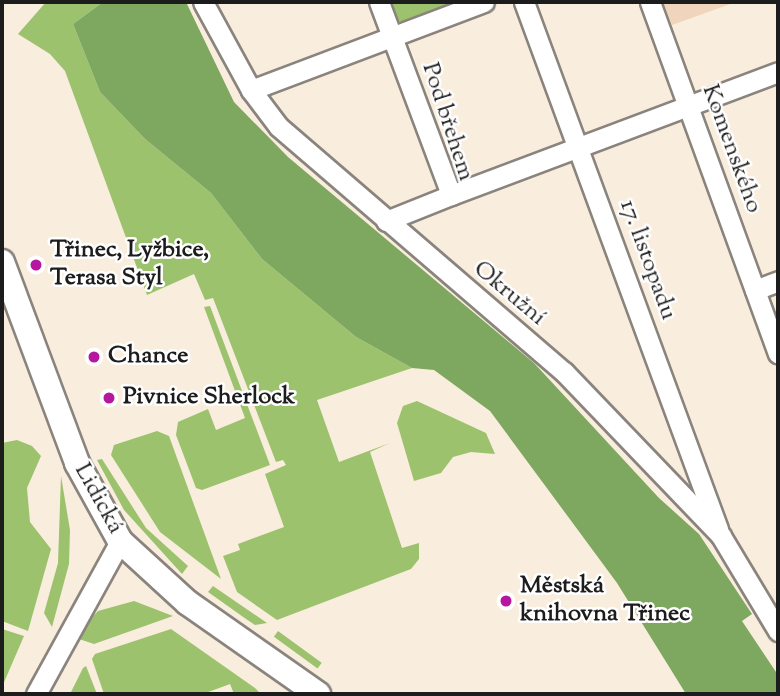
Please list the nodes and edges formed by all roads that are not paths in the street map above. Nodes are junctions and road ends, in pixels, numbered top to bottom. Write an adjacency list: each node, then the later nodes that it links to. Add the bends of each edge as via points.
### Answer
1 (203, 2): 8 (street, Okružní)
2 (379, 2): 6 (street, Pod břehem)
3 (484, 2): 6 (street)
4 (524, 2): 10 (street, 17. listopadu)
5 (650, 2): 9 (street, Komenského)
6 (392, 37): 8 (street); 11 (street, Pod břehem)
7 (778, 72): 9 (street)
8 (251, 90): 12 (street, Okružní, via 279,127)
9 (690, 106): 10 (street); 15 (street, Komenského)
10 (580, 147): 11 (street); 17 (street, 17. listopadu)
11 (451, 195): 12 (street, Pod břehem)
12 (386, 221): 17 (street, Okružní, via 564,372)
13 (2, 262): 18 (street, Lidická, via 77,463)
14 (778, 281): 15 (street)
15 (755, 290): 16 (street, Komenského)
16 (778, 353)
17 (721, 536): 19 (street, Okružní)
18 (120, 541): 20 (street); 21 (street, Lidická, via 188,604)
19 (778, 631)
20 (36, 694)
21 (318, 694)

